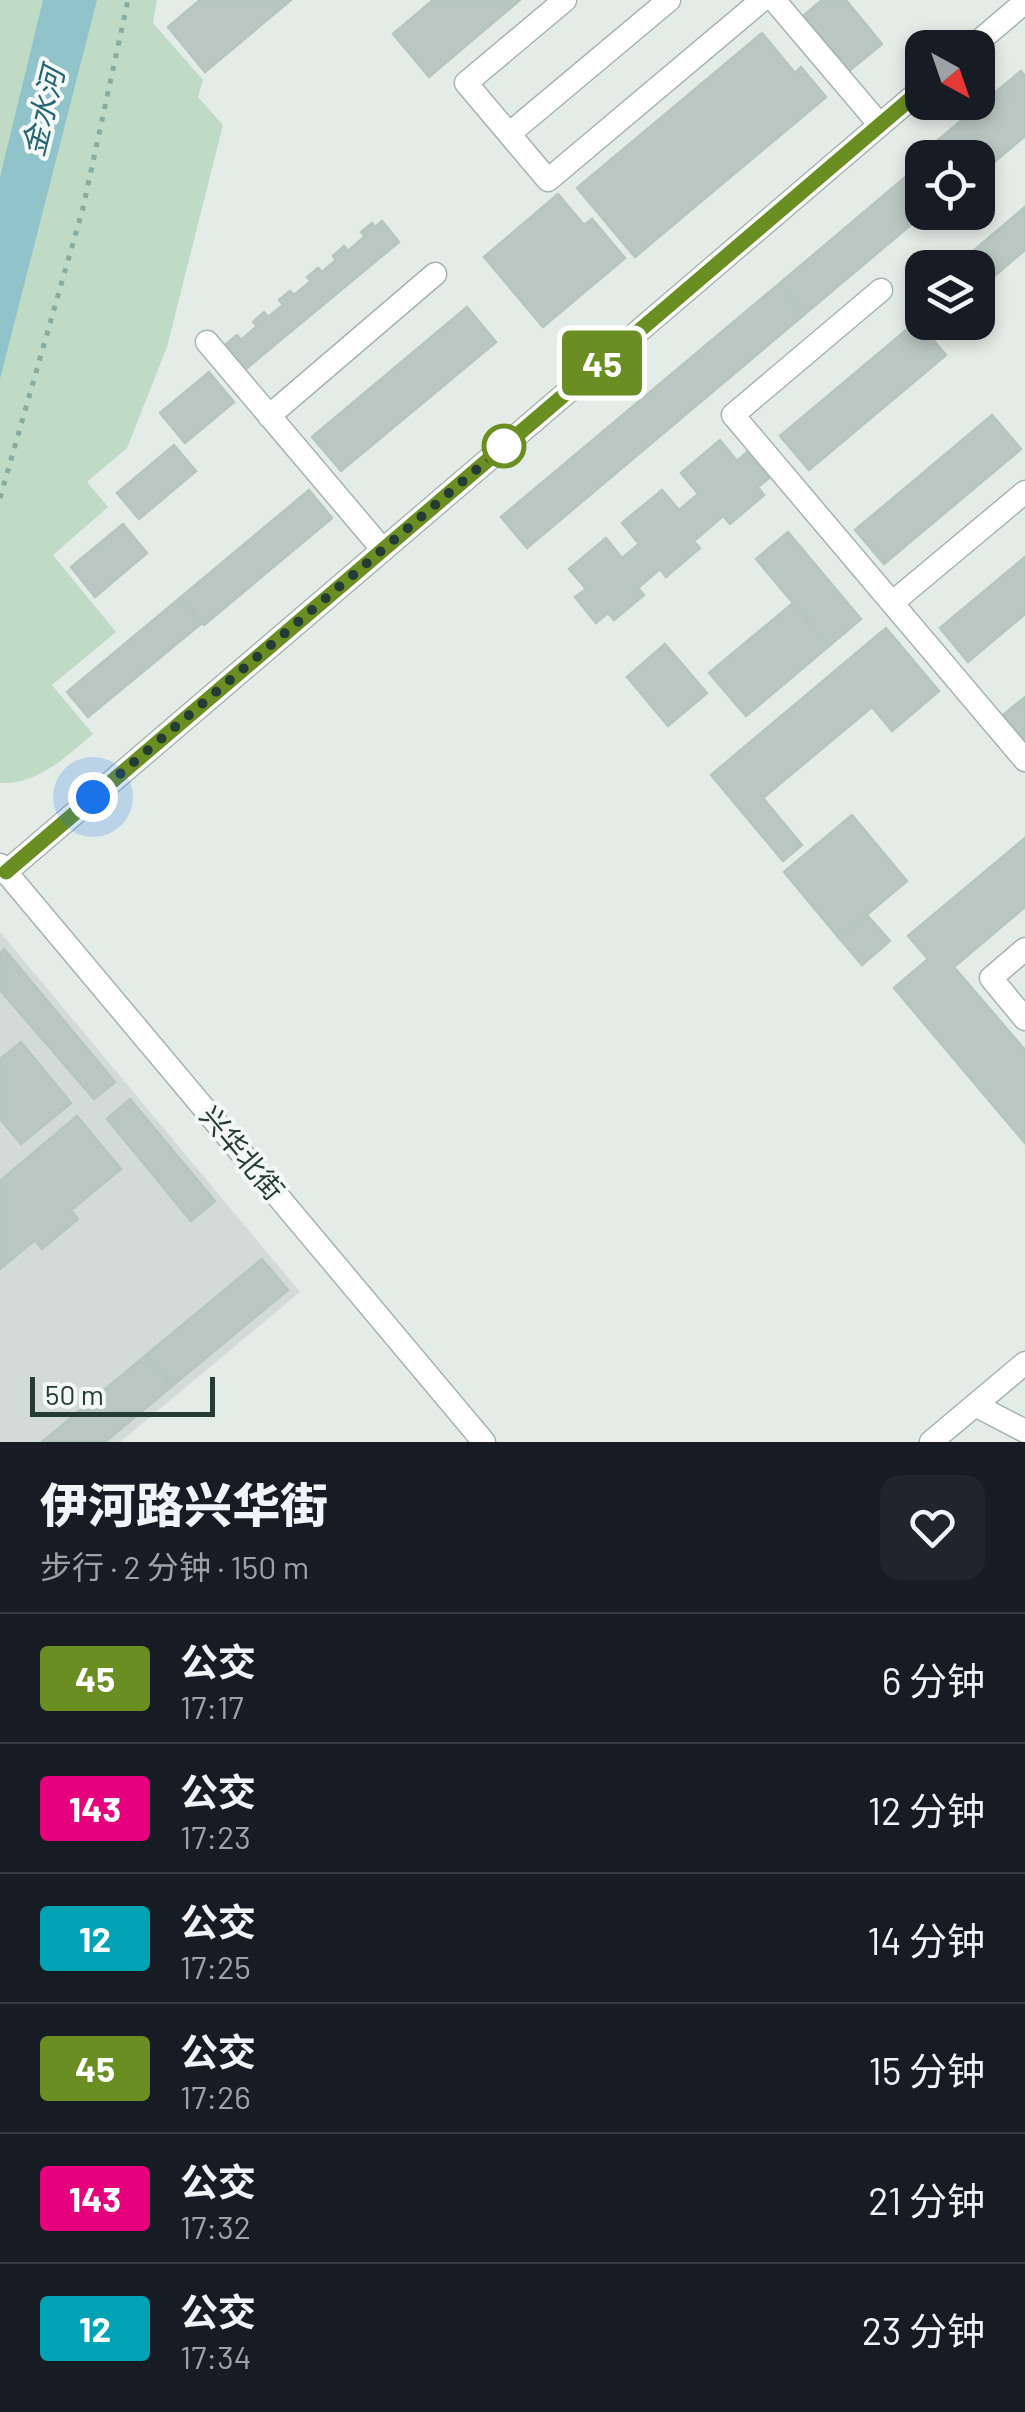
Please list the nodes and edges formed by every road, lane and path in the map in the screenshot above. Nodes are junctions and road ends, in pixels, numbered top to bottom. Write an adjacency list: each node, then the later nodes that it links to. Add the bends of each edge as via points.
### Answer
1 (128, 0): 16 (path, via 83,208)
2 (565, 0): 10 (street, via 466,83)
3 (668, 0): 10 (street)
4 (762, 0): 10 (street, via 548,180)
5 (774, 0): 9 (street)
6 (1025, 2): 7 (street)
7 (992, 30)
8 (905, 104): 9 (street)
9 (880, 125): 17 (street)
10 (509, 134)
11 (435, 274): 14 (street)
12 (881, 290): 18 (street, via 733,415)
13 (207, 342): 14 (street)
14 (270, 416): 17 (street)
15 (1025, 492): 18 (street)
16 (0, 498)
17 (382, 550): 20 (street)
18 (892, 603): 19 (street)
19 (1025, 760)
20 (3, 868): 26 (street, 兴华北街)
21 (1025, 949): 22 (street, via 991,978)
22 (1025, 1019)
23 (1025, 1362): 24 (street)
24 (975, 1405): 25 (street); 27 (street)
25 (1025, 1431)
26 (484, 1442)
27 (931, 1442)

